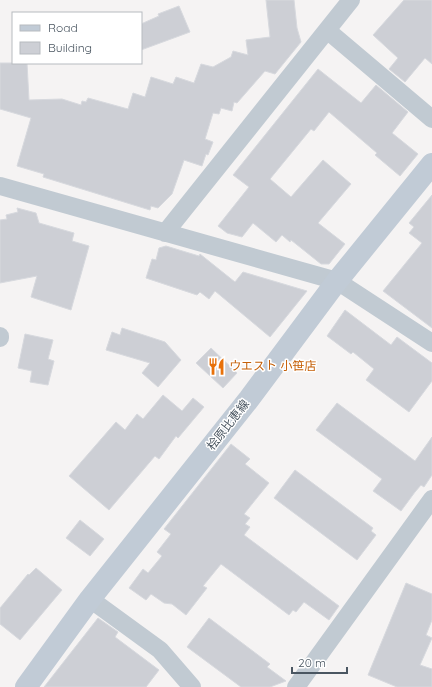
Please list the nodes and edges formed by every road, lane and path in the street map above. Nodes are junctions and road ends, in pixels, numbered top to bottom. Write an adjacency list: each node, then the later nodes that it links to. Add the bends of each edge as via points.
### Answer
1 (352, 0): 2 (street)
2 (328, 31): 3 (street); 6 (street)
3 (432, 119)
4 (432, 164): 7 (main road, 桧原比恵線)
5 (0, 186): 6 (street)
6 (165, 233): 7 (street)
7 (337, 281): 8 (street); 10 (main road, 桧原比恵線, via 249,399)
8 (432, 343)
9 (432, 499): 13 (street)
10 (90, 599): 11 (main road, 桧原比恵線); 12 (street, via 160,650)
11 (26, 687)
12 (192, 687)
13 (296, 687)

